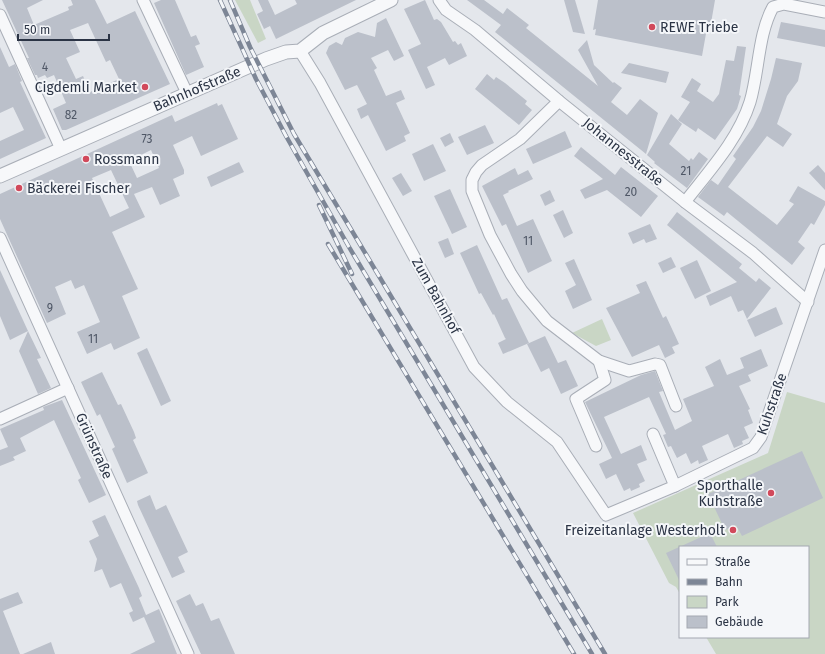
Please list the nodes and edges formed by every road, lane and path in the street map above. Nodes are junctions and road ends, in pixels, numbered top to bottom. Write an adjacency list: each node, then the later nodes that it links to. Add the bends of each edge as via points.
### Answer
1 (143, 0): 7 (street)
2 (391, 0): 6 (street, Bahnhofstraße, via 323,33)
3 (439, 0): 8 (street, Johannesstraße, via 446,10 475,30)
4 (825, 12): 11 (street, via 784,4 773,7 767,18 747,112 726,148)
5 (0, 15): 9 (street)
6 (300, 51): 7 (street, Bahnhofstraße, via 286,52 266,59); 22 (street, Zum Bahnhof, via 474,367 507,402 557,442)
7 (187, 93): 9 (street, Bahnhofstraße)
8 (559, 101): 11 (street, Johannesstraße); 15 (street, via 530,130 482,165 472,180 472,191 497,249 522,291 548,321)
9 (61, 149): 10 (street, Bahnhofstraße)
10 (0, 176)
11 (686, 202): 14 (street, Johannesstraße, via 753,253)
12 (0, 238): 16 (street, Grünstraße)
13 (825, 250): 14 (street, Kuhstraße)
14 (808, 302): 21 (street, Kuhstraße, via 758,443 753,448)
15 (599, 361): 17 (street, via 629,371 660,365); 20 (street, via 605,380 576,399)
16 (68, 388): 18 (street); 23 (street, Grünstraße)
17 (676, 406)
18 (0, 419)
19 (653, 434): 21 (street)
20 (596, 446)
21 (675, 486): 22 (street, Kuhstraße)
22 (606, 515)
23 (188, 654)

